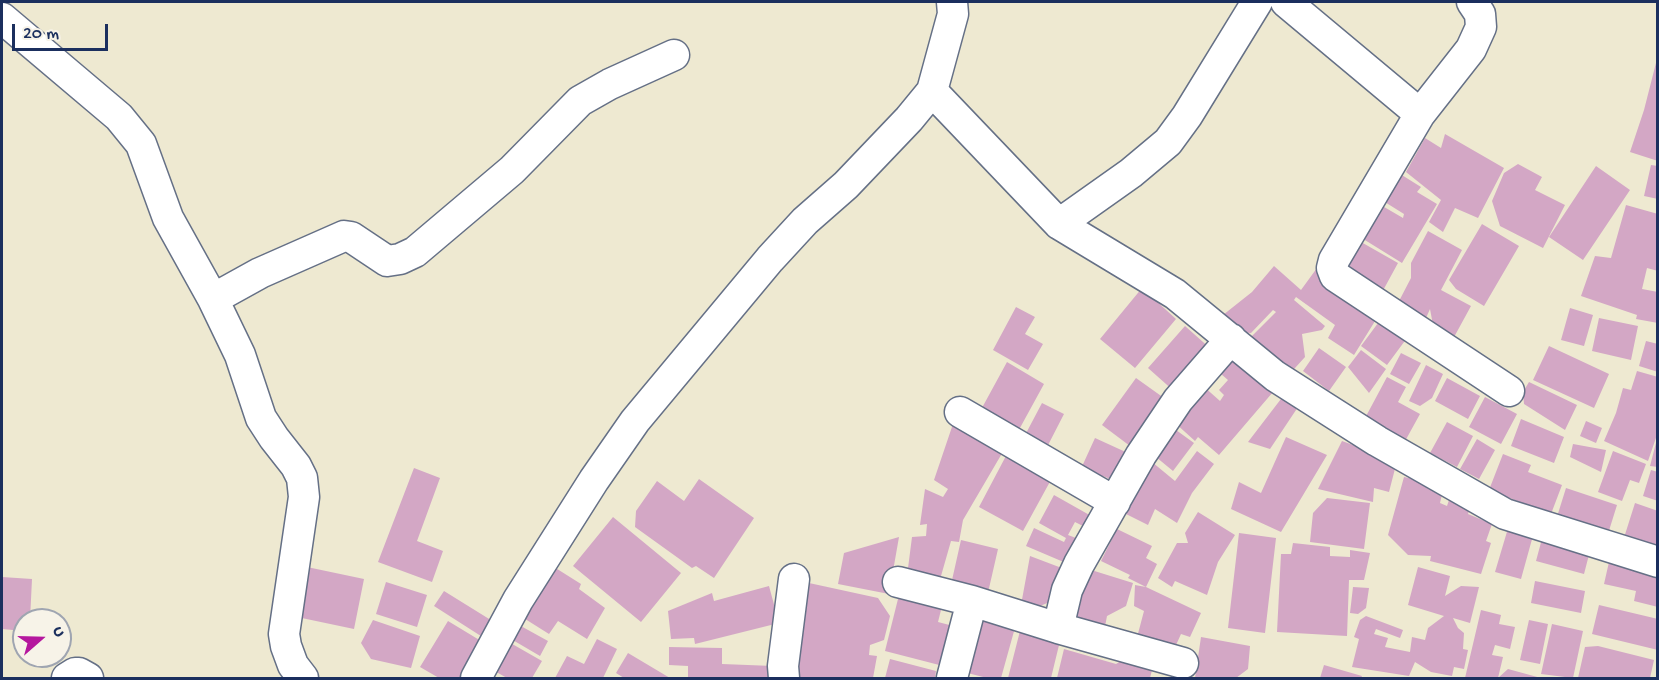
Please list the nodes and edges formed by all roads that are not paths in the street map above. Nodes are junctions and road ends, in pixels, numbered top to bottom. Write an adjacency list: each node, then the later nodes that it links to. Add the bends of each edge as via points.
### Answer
1 (952, 2): 7 (street, via 953,14)
2 (1257, 2): 9 (street, via 1168,142)
3 (1286, 2): 8 (street)
4 (1472, 2): 8 (street, via 1480,14 1481,27 1471,50)
5 (2, 18): 10 (street, via 119,117 141,144 168,218)
6 (674, 55): 10 (street, via 580,101 513,170 415,252 387,261 344,236 270,268)
7 (932, 91): 9 (street); 24 (street, via 846,185 770,259 635,421 518,600)
8 (1420, 114): 12 (street, via 1332,268 1335,276)
9 (1059, 224): 11 (street, via 1175,294)
10 (213, 299): 23 (street, via 240,355 261,418 302,478 304,497 284,634 293,665)
11 (1231, 339): 14 (street, via 1178,400); 15 (street, via 1275,376 1377,441 1505,514)
12 (1509, 391)
13 (960, 412): 14 (street)
14 (1115, 502): 19 (street, via 1067,590)
15 (1658, 562)
16 (794, 579): 25 (street)
17 (898, 582): 18 (street)
18 (972, 601): 19 (street); 26 (street)
19 (1058, 628): 20 (street)
20 (1183, 663)
21 (67, 678): 22 (street, via 79,674)
22 (88, 678)
23 (303, 678)
24 (476, 678)
25 (784, 678)
26 (952, 678)

